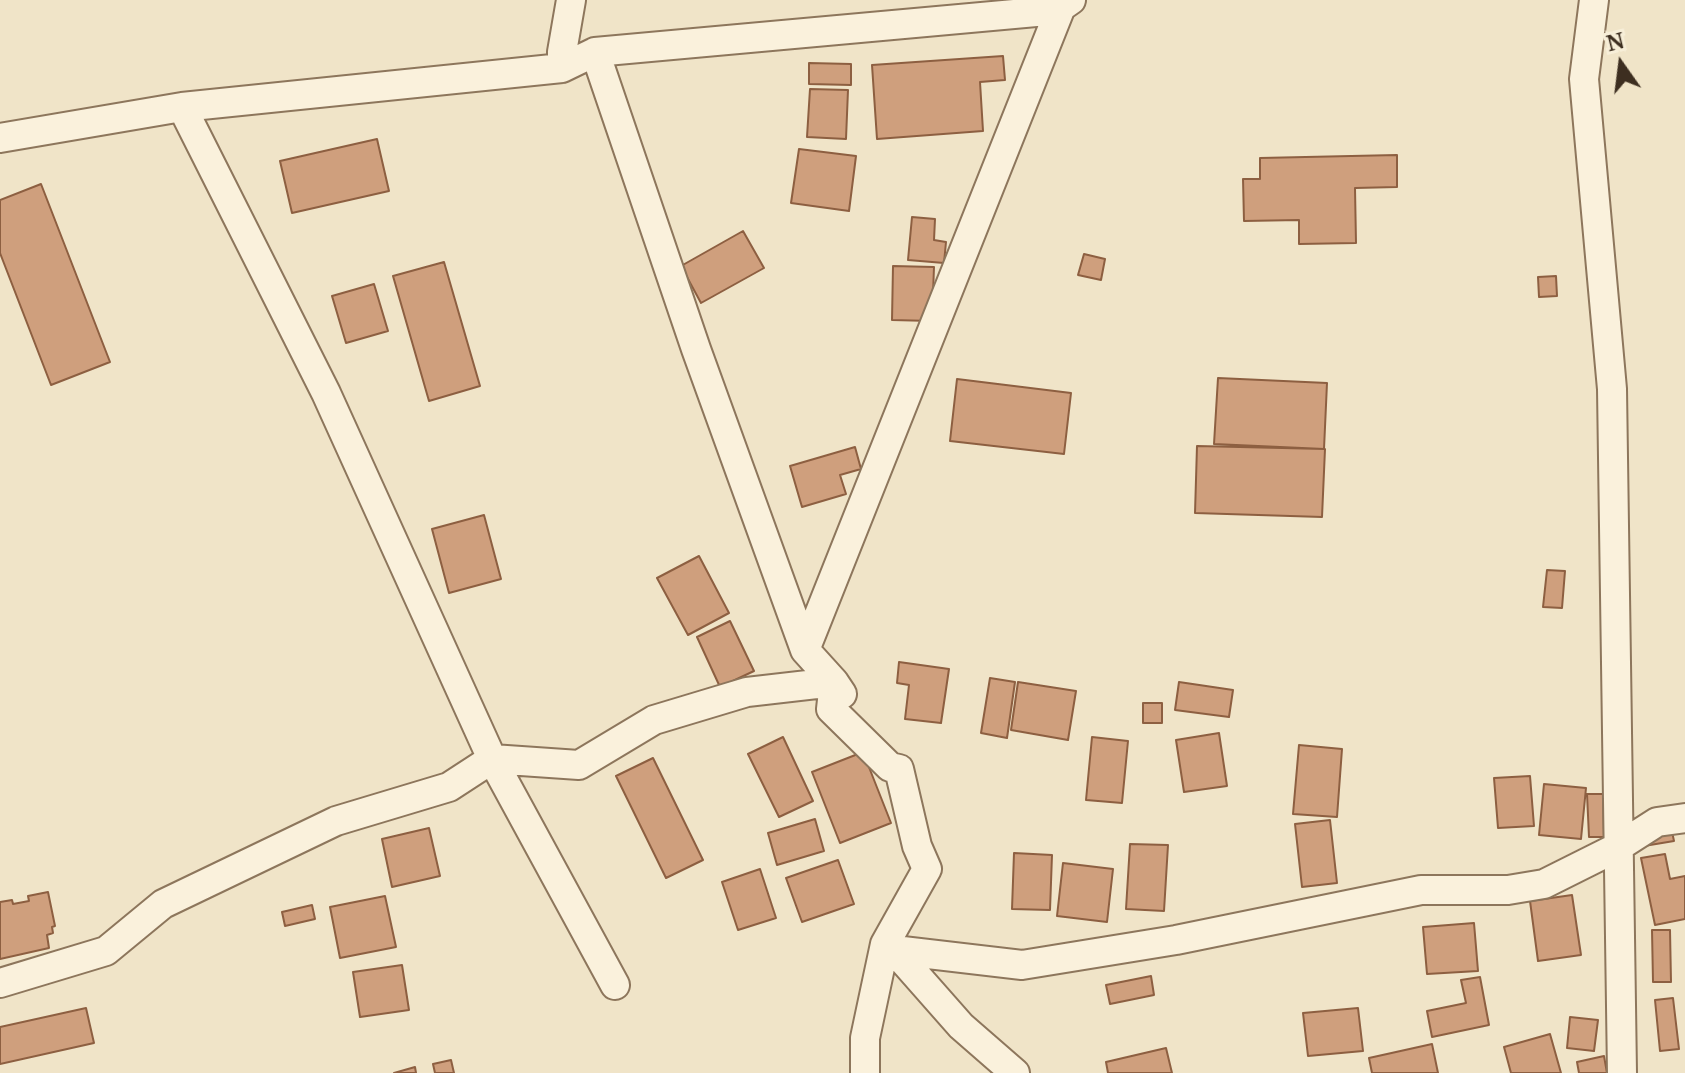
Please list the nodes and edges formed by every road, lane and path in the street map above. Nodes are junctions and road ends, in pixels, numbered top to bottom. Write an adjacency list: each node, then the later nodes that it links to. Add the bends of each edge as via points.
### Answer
1 (571, 0): 5 (street)
2 (1594, 0): 11 (street, via 1584,79 1612,389)
3 (1066, 3): 4 (street, via 1020,13); 8 (street)
4 (595, 52): 5 (street); 8 (street)
5 (562, 68): 6 (street)
6 (182, 107): 7 (street); 10 (street, via 326,393)
7 (0, 138)
8 (805, 650): 9 (street)
9 (834, 682): 10 (street, via 747,692 654,720 579,765); 14 (street, via 831,709 890,767 899,769 927,869)
10 (492, 759): 15 (street, via 449,787 336,821 163,904 106,951); 16 (street)
11 (1617, 788): 12 (street); 13 (street)
12 (1671, 820): 13 (street)
13 (1618, 847): 14 (street, via 1544,884 1508,890 1421,890 1022,965); 19 (street)
14 (889, 947): 17 (street, via 865,1038); 18 (street, via 961,1026)
15 (0, 983)
16 (615, 985)
17 (865, 1073)
18 (1015, 1073)
19 (1622, 1073)

